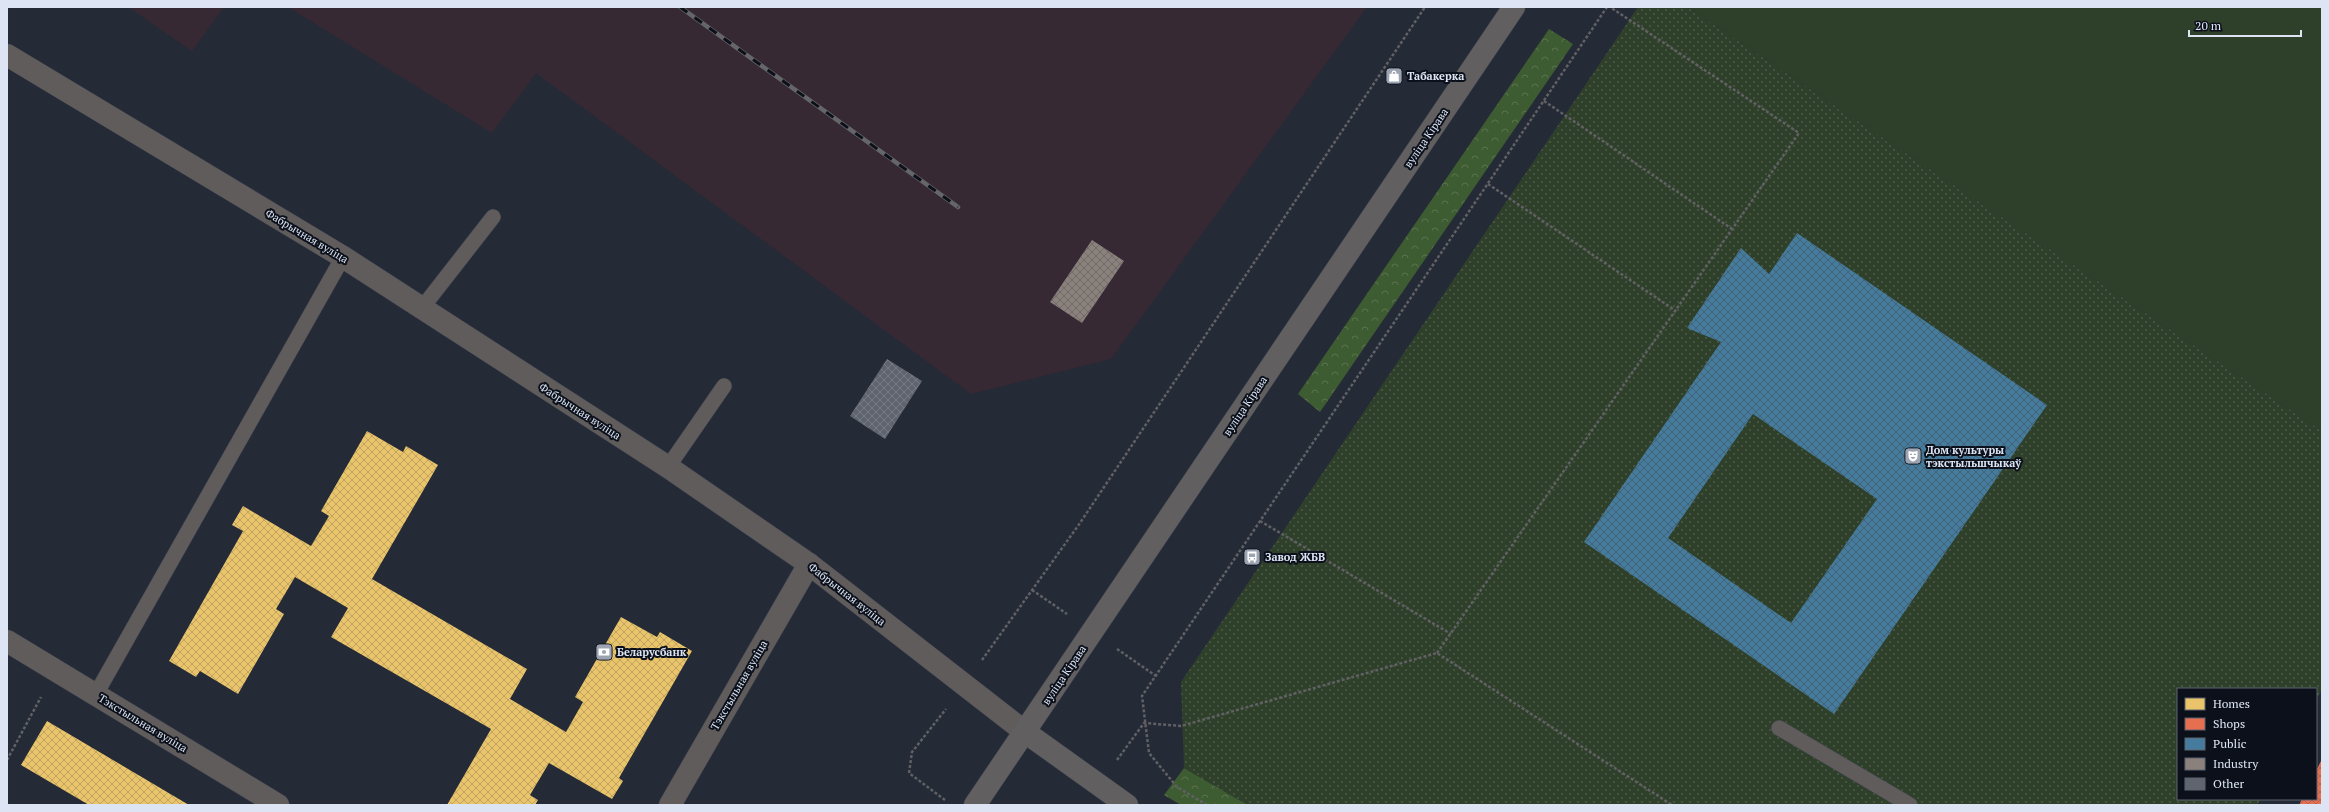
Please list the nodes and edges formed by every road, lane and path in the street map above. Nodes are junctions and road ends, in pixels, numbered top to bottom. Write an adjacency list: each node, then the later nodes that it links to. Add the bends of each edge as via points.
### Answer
1 (1425, 7): 20 (path, via 1080,523)
2 (1514, 7): 24 (main road, вуліца Кірава)
3 (1608, 7): 5 (path); 8 (path, via 1799,133)
4 (7, 55): 9 (street, Фабрычная вуліца)
5 (1544, 101): 6 (path); 8 (path)
6 (1488, 184): 11 (path); 14 (path)
7 (493, 217): 10 (lane)
8 (1732, 229): 11 (path)
9 (343, 257): 10 (street, Фабрычная вуліца); 21 (lane)
10 (422, 308): 13 (street, Фабрычная вуліца)
11 (1676, 311): 16 (path)
12 (724, 386): 13 (lane)
13 (668, 467): 15 (street, Фабрычная вуліца)
14 (1260, 521): 16 (path); 22 (path, via 1142,696)
15 (809, 564): 20 (street, Фабрычная вуліца); 27 (street, Тэкстыльная вуліца)
16 (1451, 634): 18 (path)
17 (7, 641): 19 (street, Тэкстыльная вуліца)
18 (1438, 653): 22 (path, via 1181,726); 32 (path)
19 (56, 670): 21 (street, Тэкстыльная вуліца); 25 (path)
20 (964, 686): 24 (street, Фабрычная вуліца); 28 (path, via 912,752 909,773)
21 (96, 694): 26 (street, Тэкстыльная вуліца)
22 (1144, 723): 31 (path, via 1149,753 1177,787)
23 (1779, 728): 33 (lane)
24 (1025, 732): 29 (main road, вуліца Кірава); 30 (main road, Фабрычная вуліца)
25 (7, 760)
26 (278, 805)
27 (670, 805)
28 (952, 805)
29 (975, 805)
30 (1127, 805)
31 (1208, 805)
32 (1672, 805)
33 (1910, 805)

